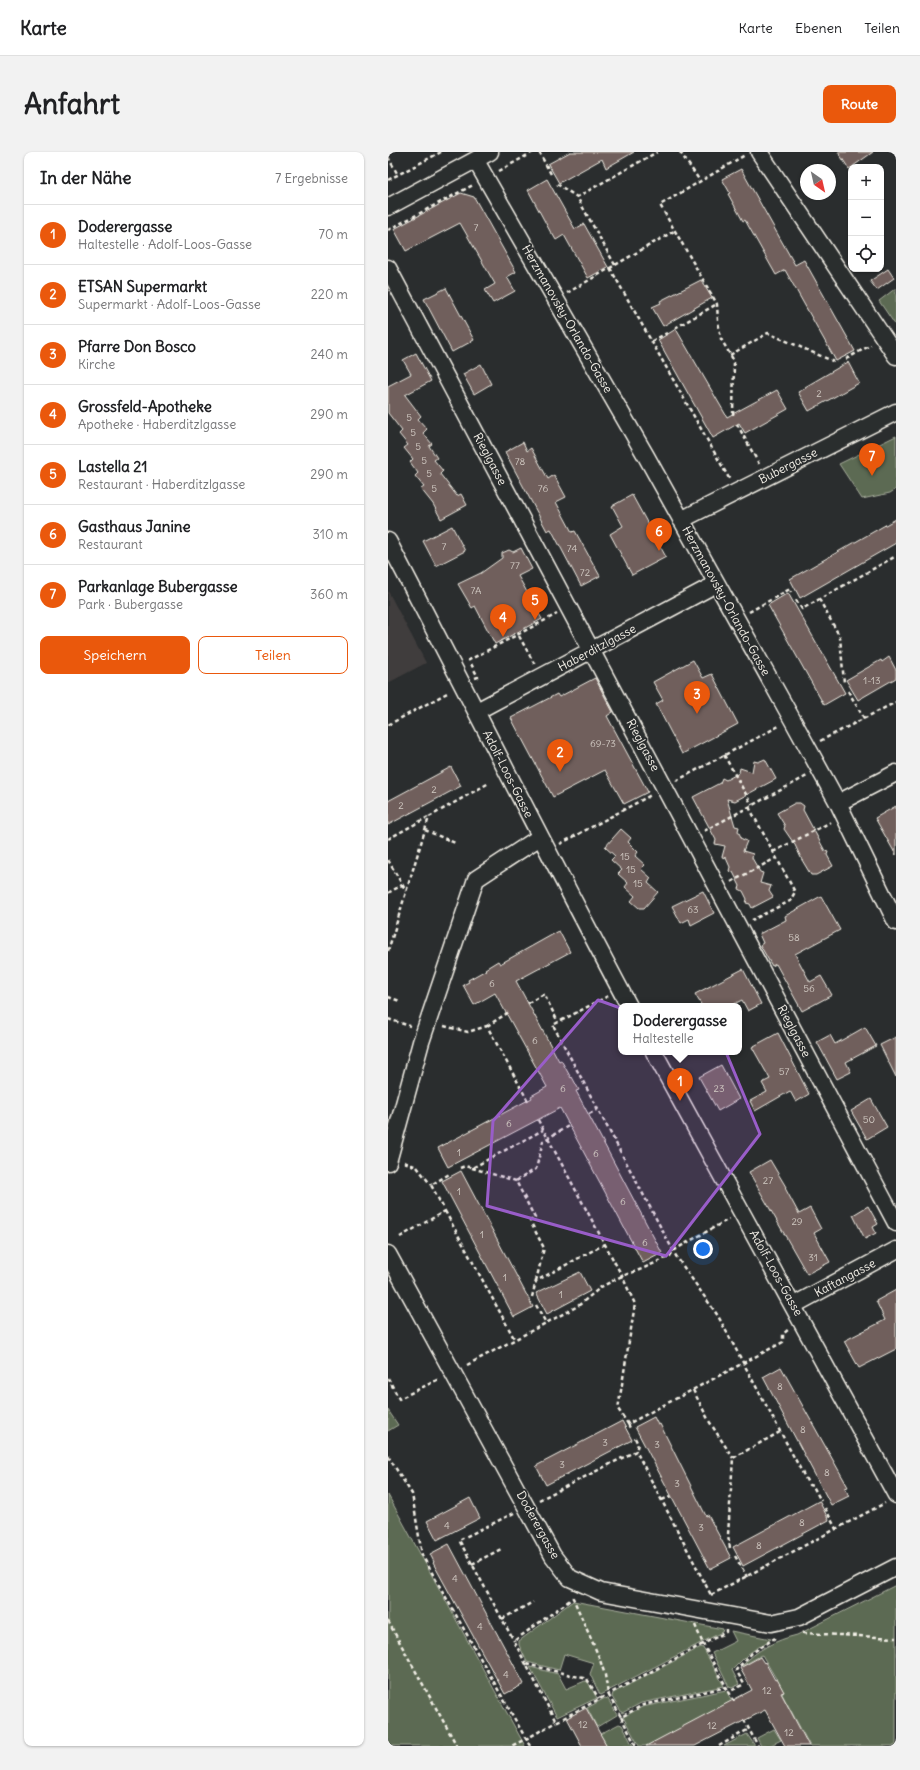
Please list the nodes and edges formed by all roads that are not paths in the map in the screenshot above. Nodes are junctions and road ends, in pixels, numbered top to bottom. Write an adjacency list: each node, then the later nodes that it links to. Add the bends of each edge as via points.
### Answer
1 (490, 152): 3 (street)
2 (759, 152): 6 (street)
3 (476, 161): 4 (street); 8 (street, Herzmanovsky-Orlando-Gasse)
4 (388, 207)
5 (388, 268): 11 (street, Rieglgasse)
6 (896, 356)
7 (896, 412): 8 (street, Bubergasse)
8 (681, 520): 10 (street, Herzmanovsky-Orlando-Gasse)
9 (388, 541): 12 (street, Adolf-Loos-Gasse)
10 (716, 584): 11 (street, Haberditzlgasse); 14 (street, Herzmanovsky-Orlando-Gasse)
11 (592, 650): 12 (street, Haberditzlgasse); 20 (street, Rieglgasse)
12 (477, 711): 15 (street, Adolf-Loos-Gasse)
13 (896, 774): 14 (street)
14 (841, 809): 16 (street, Herzmanovsky-Orlando-Gasse)
15 (540, 837): 17 (street, Adolf-Loos-Gasse); 19 (street, via 476,879 421,1042)
16 (896, 922)
17 (627, 1003)
18 (656, 1055): 23 (street, Adolf-Loos-Gasse)
19 (396, 1162)
20 (896, 1223)
21 (896, 1250): 23 (street, Kaftangasse)
22 (388, 1254): 25 (street, Doderergasse, via 553,1556 570,1578 601,1592 771,1623 798,1617)
23 (794, 1305): 24 (street, Adolf-Loos-Gasse)
24 (893, 1498)
25 (896, 1567)

